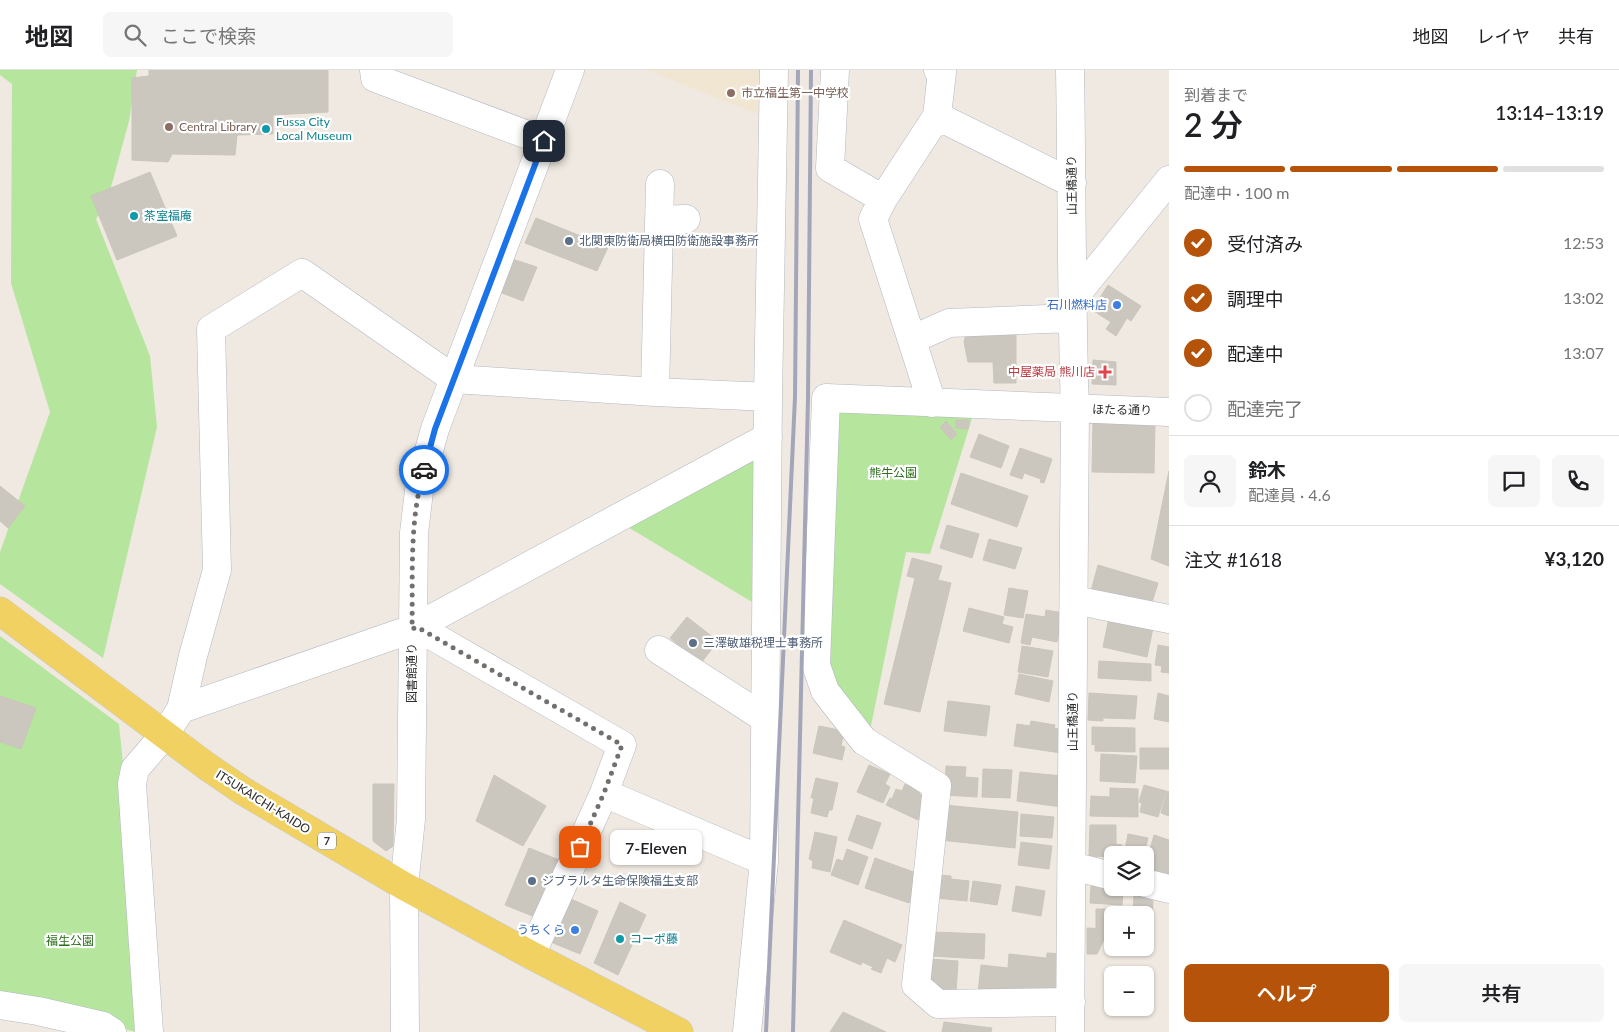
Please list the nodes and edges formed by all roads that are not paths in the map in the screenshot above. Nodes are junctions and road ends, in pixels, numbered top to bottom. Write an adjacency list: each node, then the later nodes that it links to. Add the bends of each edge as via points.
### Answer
1 (374, 70): 8 (street, via 375,78)
2 (570, 70): 8 (street, 図書館通り)
3 (774, 70): 19 (street)
4 (836, 70): 12 (street, via 830,168)
5 (938, 70): 7 (street, via 942,72)
6 (1070, 70): 10 (street, 山王橋通り)
7 (937, 116): 10 (street); 12 (street)
8 (544, 141): 17 (street, 図書館通り)
9 (1169, 180): 15 (street)
10 (1072, 183): 15 (street, 山王橋通り)
11 (660, 184): 14 (street)
12 (883, 198): 16 (street, via 873,219)
13 (686, 219): 14 (street)
14 (659, 220): 18 (street)
15 (1072, 309): 16 (street, via 949,323); 21 (street, 山王橋通り)
16 (913, 339): 20 (street)
17 (454, 379): 18 (street); 27 (street, 図書館通り, via 435,429 420,483 414,533); 29 (street, via 302,273 211,329 217,570)
18 (655, 392): 19 (street)
19 (768, 397): 23 (street)
20 (932, 403): 21 (street, ほたる通り); 40 (street, ほたる通り, via 826,398 816,665 825,690 864,741 937,786 916,985 938,1004)
21 (1075, 409): 22 (street, ほたる通り); 24 (street, 山王橋通り)
22 (1169, 412)
23 (768, 437): 27 (street); 30 (street)
24 (1074, 600): 26 (street); 34 (street, 山王橋通り)
25 (0, 611): 31 (main road, ITSUKAICHI-KAIDO / 7)
26 (1169, 619)
27 (414, 628): 29 (street); 32 (street, via 622,745); 37 (street, 図書館通り, via 411,819)
28 (659, 650): 30 (street)
29 (181, 709): 31 (street)
30 (766, 719): 33 (street)
31 (165, 734): 37 (main road, ITSUKAICHI-KAIDO / 7, via 243,791); 43 (street, via 136,769 132,784)
32 (604, 793): 33 (street); 39 (street)
33 (764, 861): 46 (street)
34 (1072, 866): 35 (street); 40 (street, 山王橋通り)
35 (1104, 874)
36 (1154, 885): 38 (street)
37 (404, 886): 39 (main road, ITSUKAICHI-KAIDO / 7); 44 (street, 図書館通り)
38 (1169, 889)
39 (531, 956): 45 (main road, ITSUKAICHI-KAIDO / 7)
40 (1071, 1002): 47 (street, 山王橋通り)
41 (0, 1005): 42 (street, via 103,1026)
42 (112, 1032)
43 (149, 1032)
44 (405, 1032)
45 (679, 1032)
46 (747, 1032)
47 (1070, 1032)

